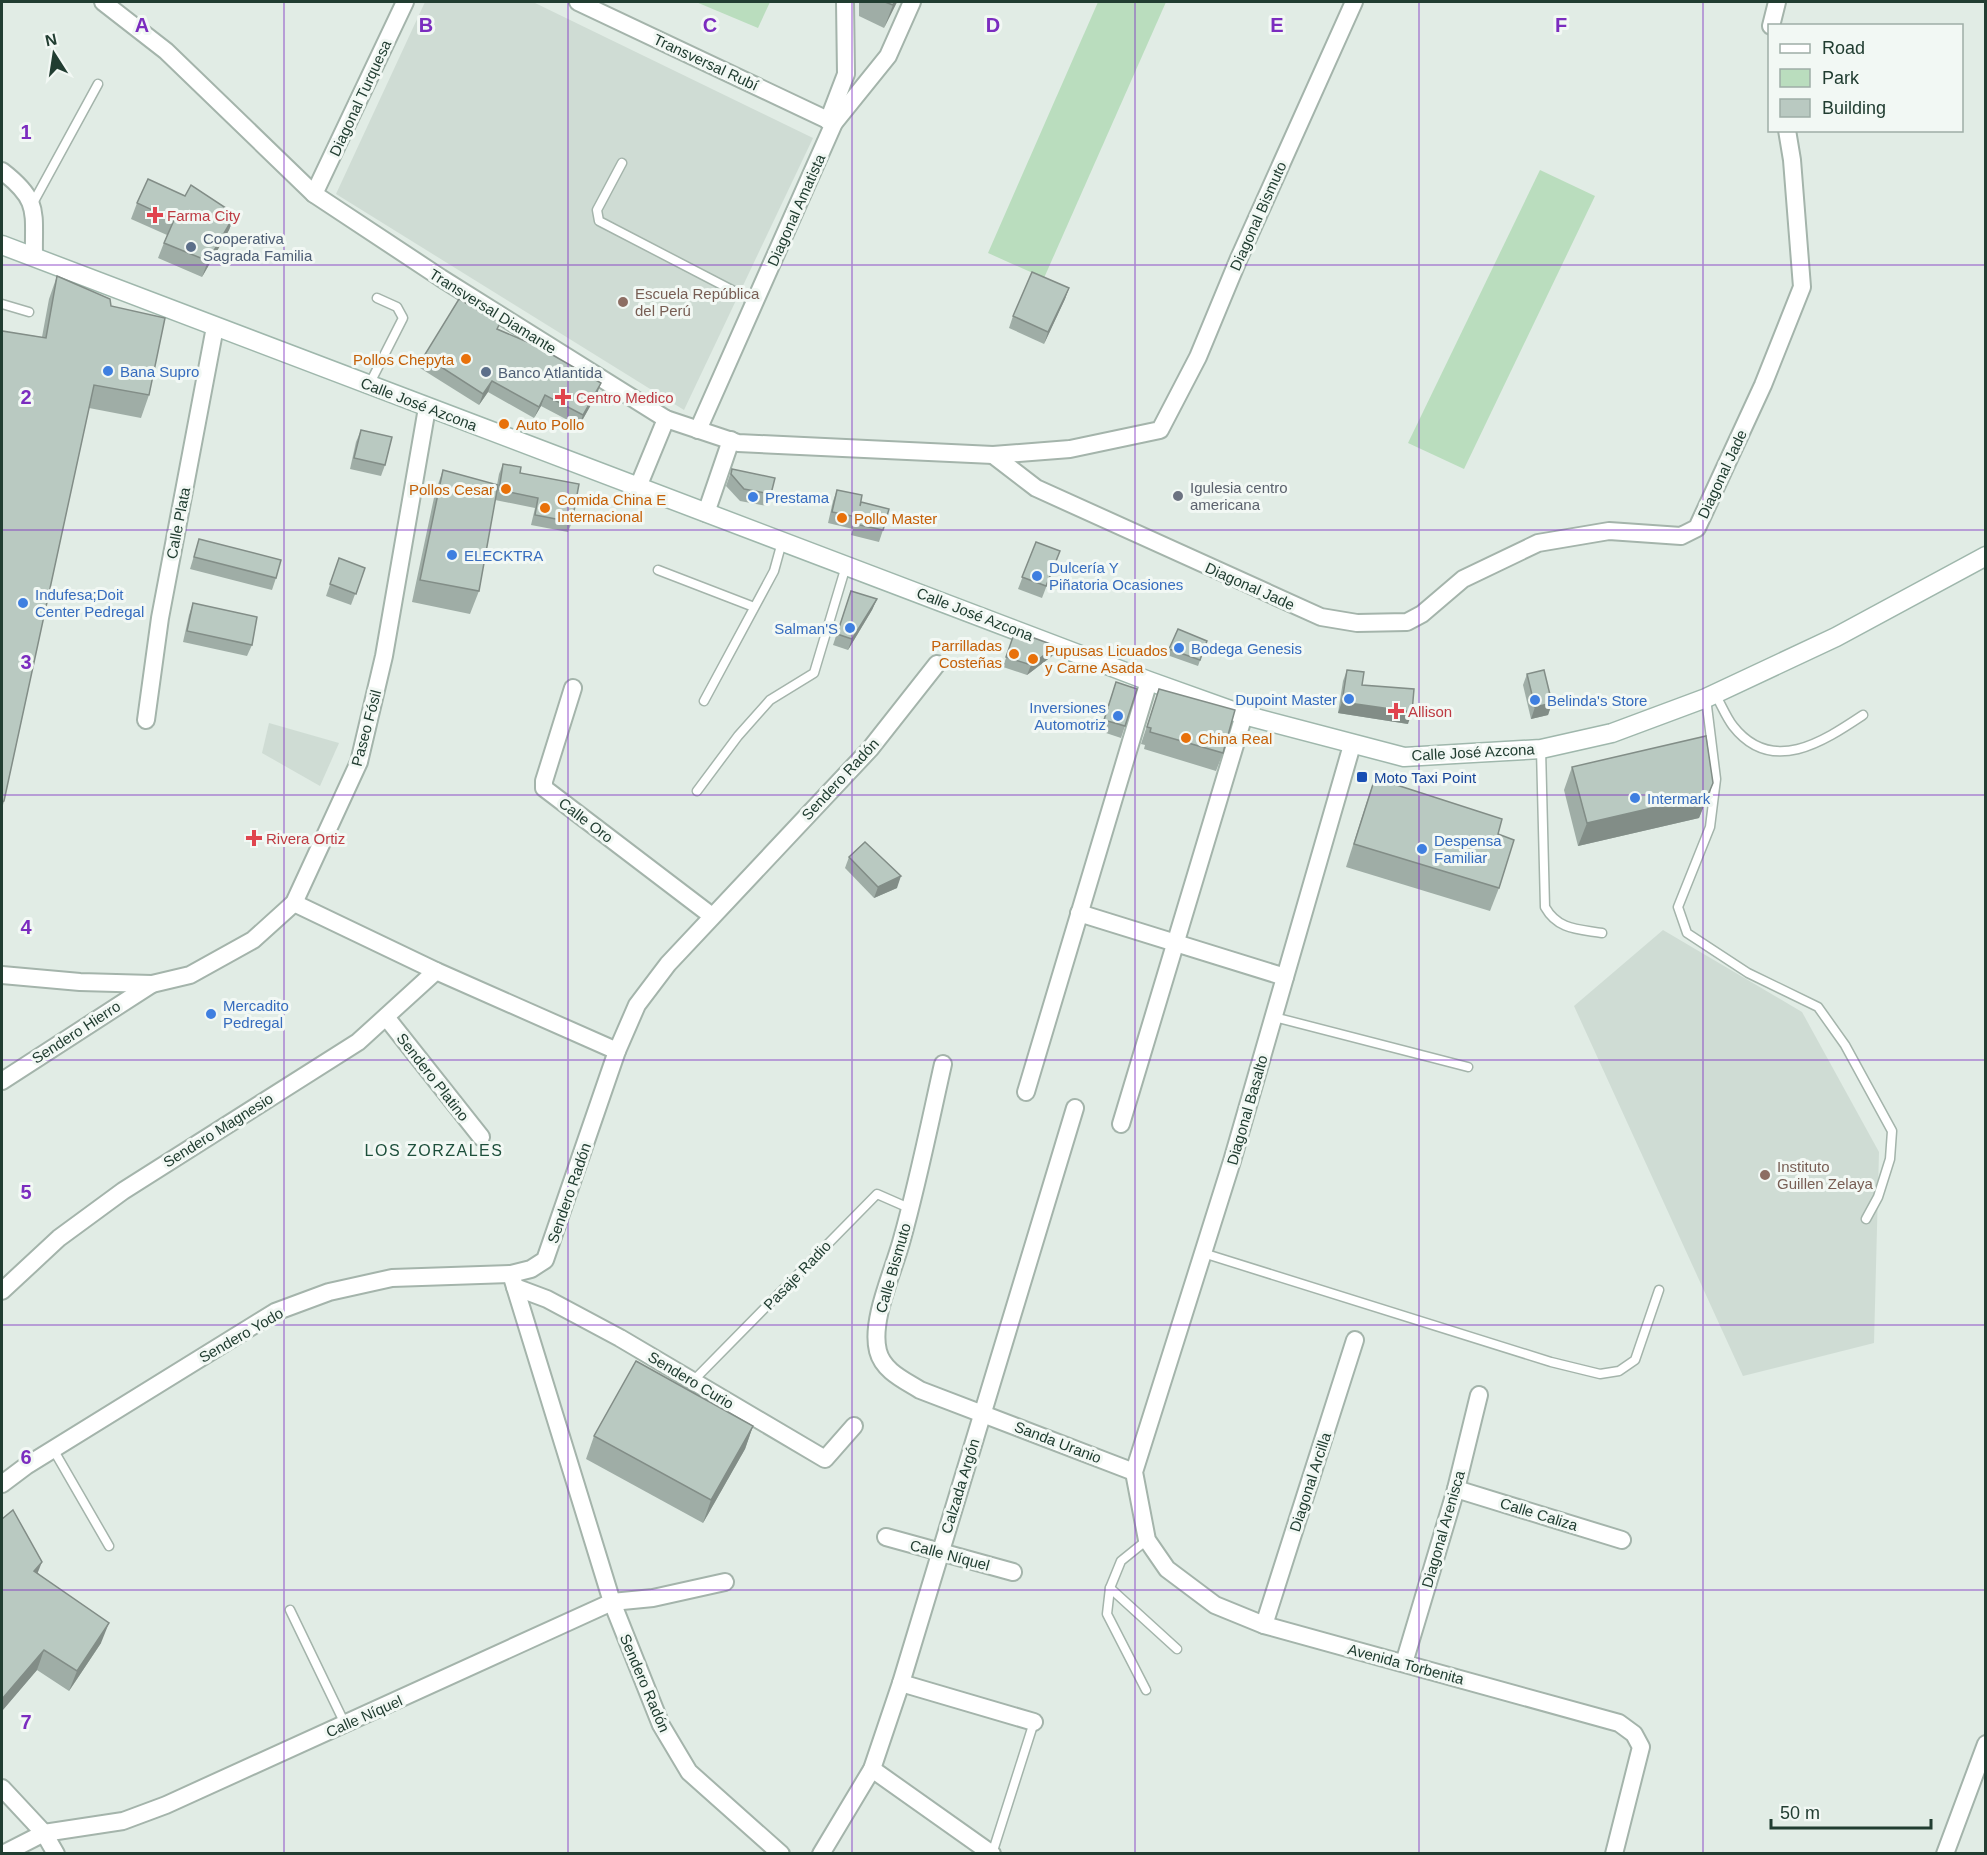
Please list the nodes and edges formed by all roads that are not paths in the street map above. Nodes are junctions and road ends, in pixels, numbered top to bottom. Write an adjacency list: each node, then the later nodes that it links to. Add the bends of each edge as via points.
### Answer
1 (103, 2): 14 (street, Transversal Diamante, via 166,51)
2 (405, 2): 14 (street, Diagonal Turquesa)
3 (578, 2): 10 (street, Transversal Rubí)
4 (845, 2): 10 (street, via 846,74)
5 (912, 2): 10 (street, Diagonal Amatista, via 888,56)
6 (1354, 2): 27 (street, Diagonal Bismuto, via 1197,357)
7 (1777, 2): 8 (street)
8 (1772, 24)
9 (98, 84): 15 (lane)
10 (831, 122): 19 (street, Diagonal Amatista)
11 (1787, 132): 29 (street, Diagonal Jade, via 1802,287 1763,385 1697,528 1681,536 1609,531 1538,543 1463,579 1407,622 1357,623 1322,617 1088,513 1036,488)
12 (622, 163): 19 (lane, via 597,210 599,221)
13 (2, 171): 15 (street, via 22,187)
14 (314, 194): 25 (street, Transversal Diamante, via 441,279)
15 (33, 203): 17 (street)
16 (2, 245): 17 (main road, Calle José Azcona)
17 (34, 257): 22 (main road, Calle José Azcona)
18 (377, 298): 23 (lane, via 397,307 403,318)
19 (755, 302): 26 (street, Diagonal Amatista)
20 (2, 304): 21 (lane)
21 (29, 312)
22 (215, 327): 23 (main road, Calle José Azcona); 44 (street, Calle Plata, via 160,618)
23 (369, 385): 24 (main road, Calle José Azcona)
24 (427, 408): 30 (main road, Calle José Azcona); 48 (street, Paseo Fósil, via 384,656 359,762)
25 (666, 418): 26 (street, Transversal Diamante); 30 (street)
26 (698, 429): 28 (street, Transversal Diamante)
27 (1160, 430): 29 (street, Transversal Diamante, via 1070,449)
28 (731, 440): 29 (street, Transversal Diamante); 31 (street)
29 (993, 455)
30 (638, 487): 31 (main road, Calle José Azcona)
31 (706, 513): 32 (main road, Calle José Azcona)
32 (783, 541): 34 (main road, Calle José Azcona); 36 (lane, via 774,571)
33 (1986, 556): 40 (main road, Calle José Azcona, via 1836,637)
34 (846, 565): 38 (main road, Calle José Azcona); 47 (lane, via 814,673 770,700)
35 (658, 570): 36 (lane)
36 (754, 607): 41 (lane)
37 (937, 664): 50 (street, Sendero Radón, via 870,749)
38 (1149, 681): 42 (main road, Calle José Azcona); 49 (street)
39 (573, 688): 50 (street, Calle Oro, via 544,788)
40 (1710, 696): 43 (lane, via 1734,727 1754,745 1770,751 1820,743); 46 (main road, Calle José Azcona, via 1612,733); 68 (lane, via 1716,779 1710,827 1678,907 1687,933 1748,973 1818,1007 1845,1045 1892,1131 1890,1159)
41 (704, 701)
42 (1244, 715): 45 (main road, Calle José Azcona); 52 (street)
43 (1863, 715)
44 (147, 720)
45 (1352, 745): 46 (main road, Calle José Azcona, via 1404,757); 55 (street, Diagonal Basalto)
46 (1541, 748): 51 (lane, via 1545,907 1552,920)
47 (697, 792)
48 (294, 903): 53 (street); 56 (street, Paseo Fósil, via 253,940 190,975)
49 (1079, 913): 52 (street); 63 (street)
50 (712, 916): 59 (street, Sendero Radón, via 637,1005)
51 (1602, 933)
52 (1176, 943): 55 (street); 65 (street)
53 (436, 971): 57 (street, Sendero Magnesio); 59 (street)
54 (2, 975): 56 (street, Paseo Fósil)
55 (1285, 977): 58 (street, Diagonal Basalto)
56 (152, 984): 62 (street, Sendero Hierro)
57 (386, 1017): 66 (street, Sendero Platino); 72 (street, Sendero Magnesio, via 358,1042 123,1191 59,1238)
58 (1274, 1017): 61 (lane); 69 (street, Diagonal Basalto)
59 (617, 1052): 70 (street, Sendero Radón, via 545,1260)
60 (943, 1064): 67 (street, Calle Bismuto)
61 (1468, 1067)
62 (2, 1081)
63 (1026, 1092)
64 (1075, 1108): 76 (street, Calzada Argón)
65 (1121, 1124)
66 (481, 1137)
67 (909, 1208): 74 (lane, Pasaje Radio, via 877,1194); 76 (street, Calle Bismuto, via 879,1314 878,1353 889,1371 920,1390)
68 (1866, 1219)
69 (1203, 1253): 71 (lane, via 1600,1374 1619,1371 1635,1360); 79 (street, Diagonal Basalto)
70 (513, 1280): 74 (street, Sendero Curio); 78 (street, Sendero Yodo, via 392,1278 329,1292 275,1312); 90 (street, Sendero Radón)
71 (1659, 1290)
72 (2, 1291)
73 (1355, 1340): 92 (street, Diagonal Arcilla)
74 (693, 1381): 77 (street, Sendero Curio, via 825,1459)
75 (1479, 1395): 81 (street, Diagonal Arenisca)
76 (982, 1413): 79 (street, Sanda Uranio); 86 (street, Calzada Argón)
77 (854, 1426)
78 (53, 1449): 80 (street, Sendero Yodo); 85 (lane)
79 (1134, 1472): 83 (street, Avenida Torbenita)
80 (2, 1484)
81 (1456, 1489): 84 (street, Calle Caliza); 94 (street, Diagonal Arenisca)
82 (886, 1537): 86 (street, Calle Níquel)
83 (1147, 1540): 89 (lane, via 1121,1561); 92 (street, Avenida Torbenita, via 1167,1569 1215,1605)
84 (1622, 1540)
85 (109, 1546)
86 (939, 1552): 87 (street, Calle Níquel); 95 (street, Calzada Argón)
87 (1013, 1572)
88 (725, 1582): 90 (street, Calle Níquel, via 653,1598)
89 (1110, 1588): 93 (lane); 96 (lane, via 1107,1614)
90 (612, 1602): 98 (street, Calle Níquel); 105 (street, Sendero Radón, via 661,1725 689,1772)
91 (290, 1610): 98 (lane)
92 (1264, 1625): 94 (street, Avenida Torbenita)
93 (1177, 1649)
94 (1404, 1663): 108 (street, Avenida Torbenita, via 1619,1723 1634,1734 1641,1747)
95 (901, 1683): 97 (street); 100 (street, Calzada Argón)
96 (1146, 1690)
97 (1034, 1722): 107 (lane)
98 (345, 1724): 102 (street, Calle Níquel, via 123,1821)
99 (1986, 1744): 109 (street)
100 (872, 1769): 106 (street, Calzada Argón); 107 (street)
101 (2, 1788): 102 (street)
102 (44, 1833): 103 (street, Calle Níquel); 104 (street)
103 (3, 1854)
104 (56, 1854)
105 (781, 1854)
106 (821, 1854)
107 (992, 1854)
108 (1614, 1854)
109 (1945, 1854)

